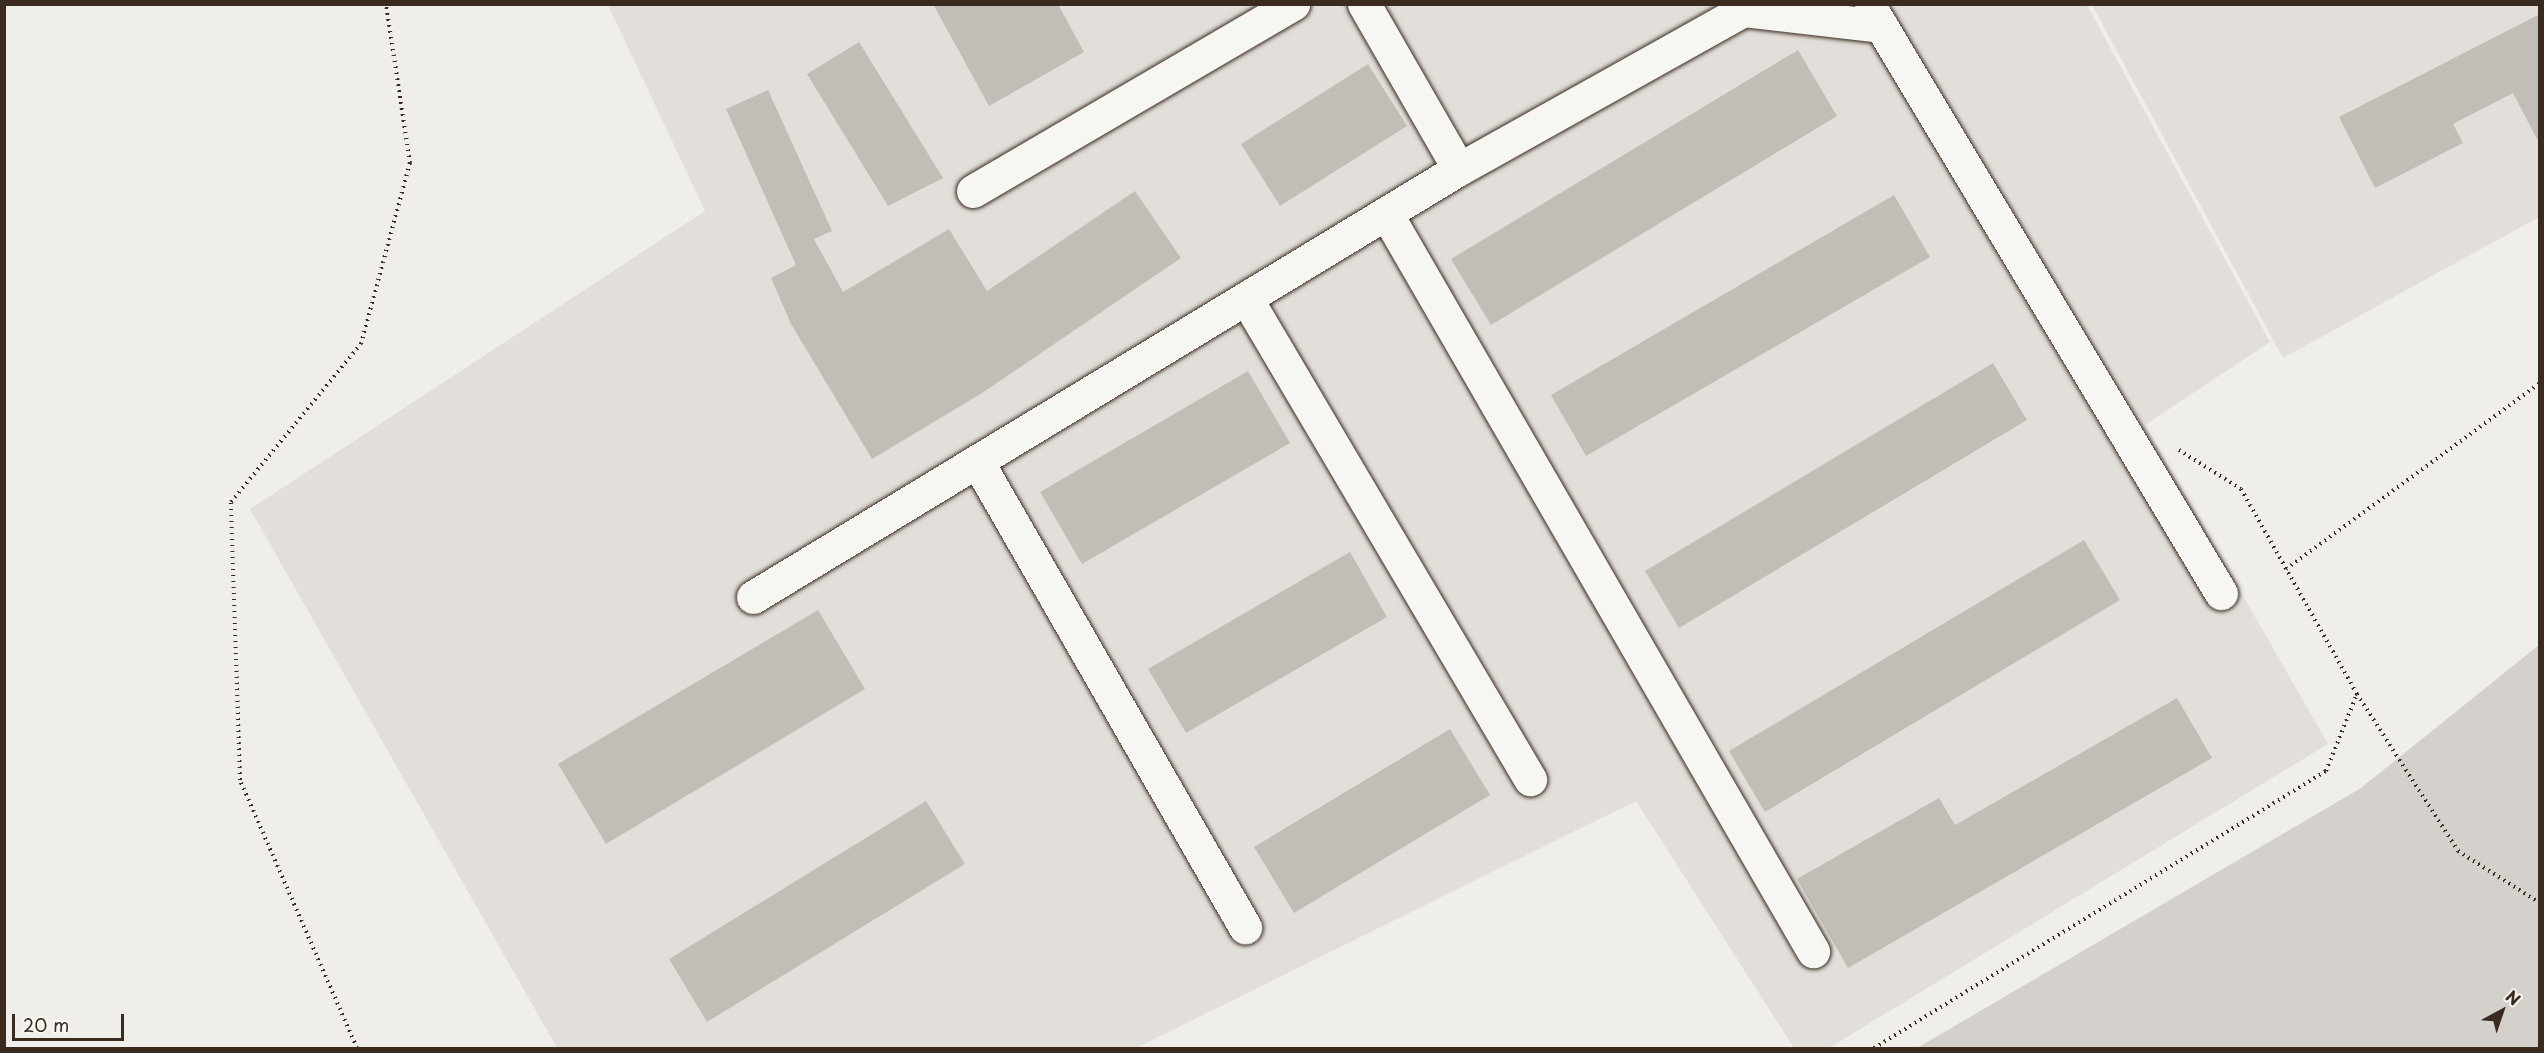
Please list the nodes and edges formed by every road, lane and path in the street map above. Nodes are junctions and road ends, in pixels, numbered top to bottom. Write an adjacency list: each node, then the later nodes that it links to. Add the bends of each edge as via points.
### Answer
1 (386, 4): 20 (path, via 410,163 361,344 231,502 240,780)
2 (1293, 4): 6 (lane)
3 (1364, 4): 5 (lane)
4 (1875, 15): 5 (lane, via 1743,10); 10 (lane)
5 (1460, 169): 7 (lane)
6 (973, 191)
7 (1386, 213): 8 (lane); 19 (lane)
8 (1246, 298): 11 (lane); 16 (lane)
9 (2540, 383): 12 (path)
10 (2132, 444): 12 (path, via 2174,447 2241,489); 13 (lane)
11 (977, 461): 14 (lane); 18 (lane)
12 (2286, 569): 15 (path)
13 (2221, 592)
14 (753, 597)
15 (2357, 694): 17 (path, via 2458,851); 21 (path, via 2326,771)
16 (1530, 779)
17 (2540, 903)
18 (1245, 927)
19 (1813, 951)
20 (357, 1048)
21 (1874, 1048)

